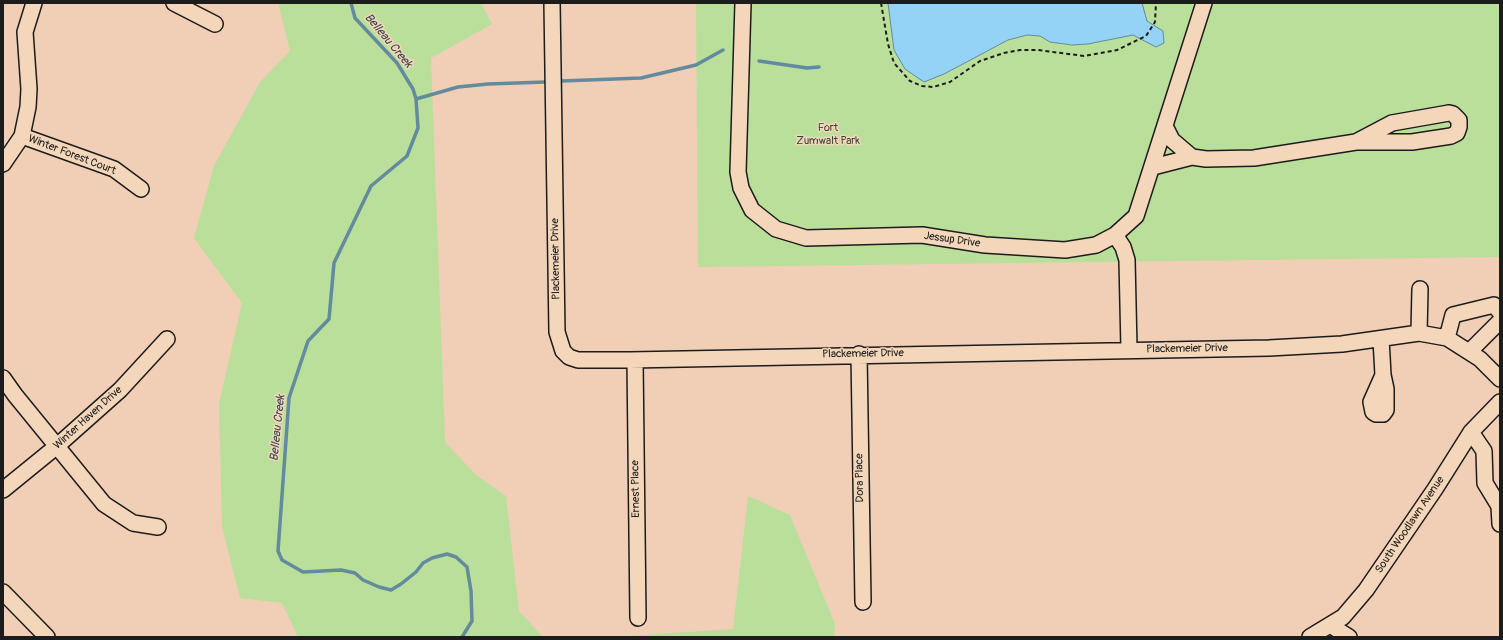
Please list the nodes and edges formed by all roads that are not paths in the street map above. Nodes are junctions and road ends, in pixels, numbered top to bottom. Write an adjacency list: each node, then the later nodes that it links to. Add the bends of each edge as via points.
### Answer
1 (34, 3): 8 (street, via 25,32 29,89)
2 (174, 3): 6 (street)
3 (552, 3): 25 (street, Plackemeier Drive, via 558,341 569,357 578,360)
4 (743, 3): 14 (street, Jessup Drive, via 738,172 741,188 752,210 776,229 806,238 922,235 985,245 1066,250 1096,245)
5 (1204, 3): 7 (street, Jessup Drive)
6 (215, 24)
7 (1165, 126): 10 (street, via 1172,140 1183,152); 12 (street, Jessup Drive)
8 (22, 136): 11 (street); 13 (street, Winter Forest Court, via 114,169)
9 (1356, 142): 9 (street, via 1412,142 1451,136 1457,133 1460,127 1459,120 1449,113 1392,123); 10 (street, via 1254,158)
10 (1192, 157): 12 (street)
11 (3, 164)
12 (1153, 167): 14 (street, Jessup Drive, via 1136,216)
13 (141, 189)
14 (1115, 236): 22 (street, via 1123,247 1127,260)
15 (1420, 289): 18 (street)
16 (1500, 312): 19 (street, via 1494,305 1453,315)
17 (1500, 321): 23 (street)
18 (1419, 333): 19 (street, Plackemeier Drive); 21 (street, Plackemeier Drive)
19 (1447, 338): 23 (street, Plackemeier Drive)
20 (167, 339): 31 (street, Winter Haven Drive, via 120,390)
21 (1381, 339): 22 (street, Plackemeier Drive, via 1269,348); 26 (street)
22 (1129, 350): 24 (street, Plackemeier Drive)
23 (1470, 351): 28 (street, Plackemeier Drive)
24 (859, 354): 25 (street, Plackemeier Drive); 36 (street, Dora Place)
25 (634, 360): 37 (street, Ernest Place)
26 (1383, 375)
27 (3, 378): 31 (street)
28 (1500, 379)
29 (1500, 402): 30 (street, South Woodlawn Avenue)
30 (1470, 432): 33 (street, via 1484,451 1486,483 1499,506); 38 (street, South Woodlawn Avenue, via 1435,489 1366,590 1343,617)
31 (57, 446): 32 (street, Winter Haven Drive); 34 (street, via 104,504 133,523)
32 (3, 490)
33 (1500, 524)
34 (158, 527)
35 (3, 592): 39 (street)
36 (863, 602)
37 (638, 618)
38 (1330, 624): 40 (street, South Woodlawn Avenue); 41 (street)
39 (47, 637)
40 (1310, 637)
41 (1349, 637)

